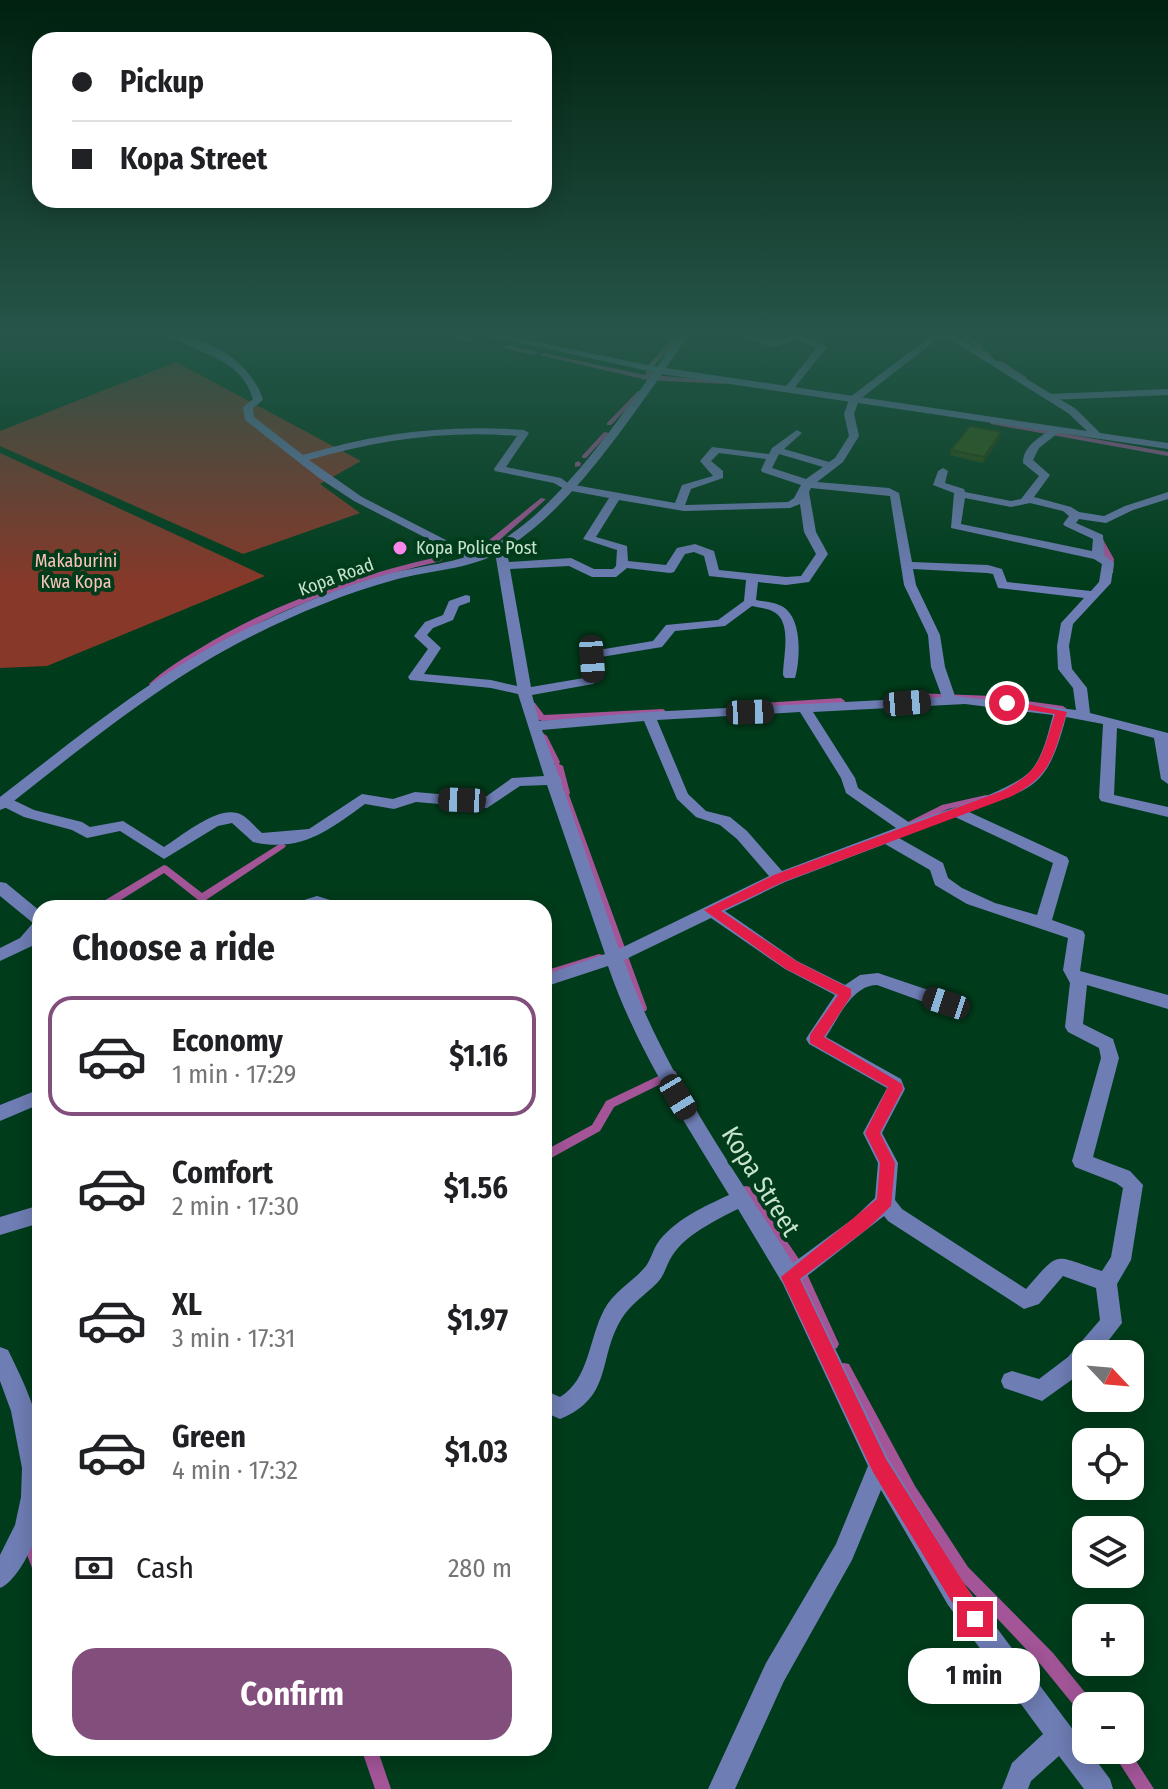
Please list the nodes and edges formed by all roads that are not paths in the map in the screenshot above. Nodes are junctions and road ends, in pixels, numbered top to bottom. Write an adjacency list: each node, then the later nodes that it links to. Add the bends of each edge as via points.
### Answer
1 (251, 419): 11 (street)
2 (621, 419): 14 (street, Kopa Road)
3 (850, 419): 12 (street, via 854,436)
4 (993, 419): 6 (street)
5 (1081, 419): 8 (street)
6 (1058, 429): 8 (street); 19 (street, via 1029,454 1027,461 1045,475)
7 (797, 433): 10 (street)
8 (1096, 434): 9 (street)
9 (1168, 446)
10 (774, 454): 12 (street); 15 (street, via 766,470); 20 (street, via 716,449 705,461 718,478 686,487)
11 (301, 459): 14 (street, via 349,443 484,429 524,433 499,469 557,480); 24 (street, via 358,499)
12 (831, 466): 15 (street)
13 (943, 471): 16 (street, via 939,485 959,489)
14 (566, 487): 18 (street); 22 (street, Kopa Road)
15 (805, 488): 20 (street, via 790,505); 26 (street, via 892,492); 27 (street, via 810,532 820,560 805,579)
16 (959, 494): 19 (street, via 1016,504); 23 (street, via 955,526)
17 (1168, 495): 21 (street, via 1106,520)
18 (615, 497): 20 (street); 25 (street, via 589,539 621,546)
19 (1028, 499): 21 (street)
20 (679, 507)
21 (1076, 515): 23 (street, via 1069,526 1099,537)
22 (502, 556): 24 (street, Kopa Road); 25 (street, via 571,562 607,575); 32 (street, Kopa Street)
23 (1098, 556): 28 (street, via 1107,560 1108,575)
24 (473, 557): 43 (street, Kopa Road, via 387,577 289,614 205,654)
25 (622, 564): 27 (street, via 670,569 681,551 695,548 710,554 713,573)
26 (907, 565): 28 (street, via 988,569 998,572 1002,585); 33 (street, via 910,585 934,635)
27 (752, 577): 30 (street)
28 (1093, 595): 36 (street, via 1067,623 1063,649 1066,670 1080,688)
29 (466, 599): 32 (street, via 453,604 449,617 429,625 420,636 435,648 415,677)
30 (750, 602): 31 (street, via 780,609 786,618); 32 (street, via 721,623 671,628 657,644 597,654 588,681)
31 (790, 675)
32 (525, 692): 39 (street, Kopa Street)
33 (950, 700): 34 (street); 35 (street)
34 (805, 710): 37 (street); 46 (street, via 851,790)
35 (1061, 712): 36 (street); 44 (street, via 1036,777)
36 (1083, 715): 38 (street)
37 (649, 716): 39 (street); 48 (street, via 682,796 701,814 725,821 742,835)
38 (1110, 722): 40 (street); 45 (street, via 1106,798)
39 (536, 726): 42 (street, Kopa Street)
40 (1165, 736): 41 (street)
41 (1168, 779)
42 (555, 780): 43 (street, via 517,781 487,803 362,799 314,833 295,837 264,840 235,817 223,817 164,854 123,826 87,833); 55 (street, Kopa Street)
43 (3, 803)
44 (955, 811): 46 (street); 52 (street, via 1061,861)
45 (1168, 812)
46 (909, 830): 47 (street)
47 (887, 838): 48 (street); 52 (street, via 937,867 941,881 968,899)
48 (779, 878): 50 (street)
49 (0, 887): 51 (street)
50 (711, 910): 55 (street); 58 (street, via 791,965)
51 (32, 916)
52 (1043, 924): 56 (street, via 1077,935 1071,970)
53 (32, 934): 54 (street)
54 (0, 955)
55 (615, 958): 57 (street); 63 (street, Kopa Street, via 667,1078)
56 (1077, 976): 59 (street); 68 (street, via 1074,1027 1107,1044 1110,1058 1082,1161 1133,1185 1121,1260)
57 (552, 978)
58 (846, 993): 60 (street, via 866,979 878,979); 64 (street, via 815,1039 895,1084 872,1133 888,1163)
59 (1168, 1002)
60 (946, 1003)
61 (32, 1099): 62 (street)
62 (0, 1113)
63 (742, 1198): 67 (street, Kopa Street); 71 (street, via 667,1247 651,1275 624,1297 608,1323 595,1366 576,1400 560,1408)
64 (885, 1202): 67 (street); 68 (street, via 895,1215 1024,1299 1032,1297 1059,1266)
65 (32, 1216): 66 (street)
66 (0, 1226)
67 (790, 1277): 73 (street, Kopa Street)
68 (1106, 1282): 70 (street, via 1111,1323 1076,1364 1042,1390)
69 (0, 1357): 72 (street, via 20,1406)
70 (1012, 1381)
71 (552, 1404)
72 (32, 1460)
73 (880, 1466): 76 (street, Kopa Street, via 957,1596); 77 (street, via 844,1552 787,1649)
74 (32, 1503): 75 (street, via 30,1523)
75 (0, 1576)
76 (1061, 1736): 78 (street, via 1021,1772); 79 (street, Kopa Street)
77 (721, 1789)
78 (1015, 1789)
79 (1100, 1789)

